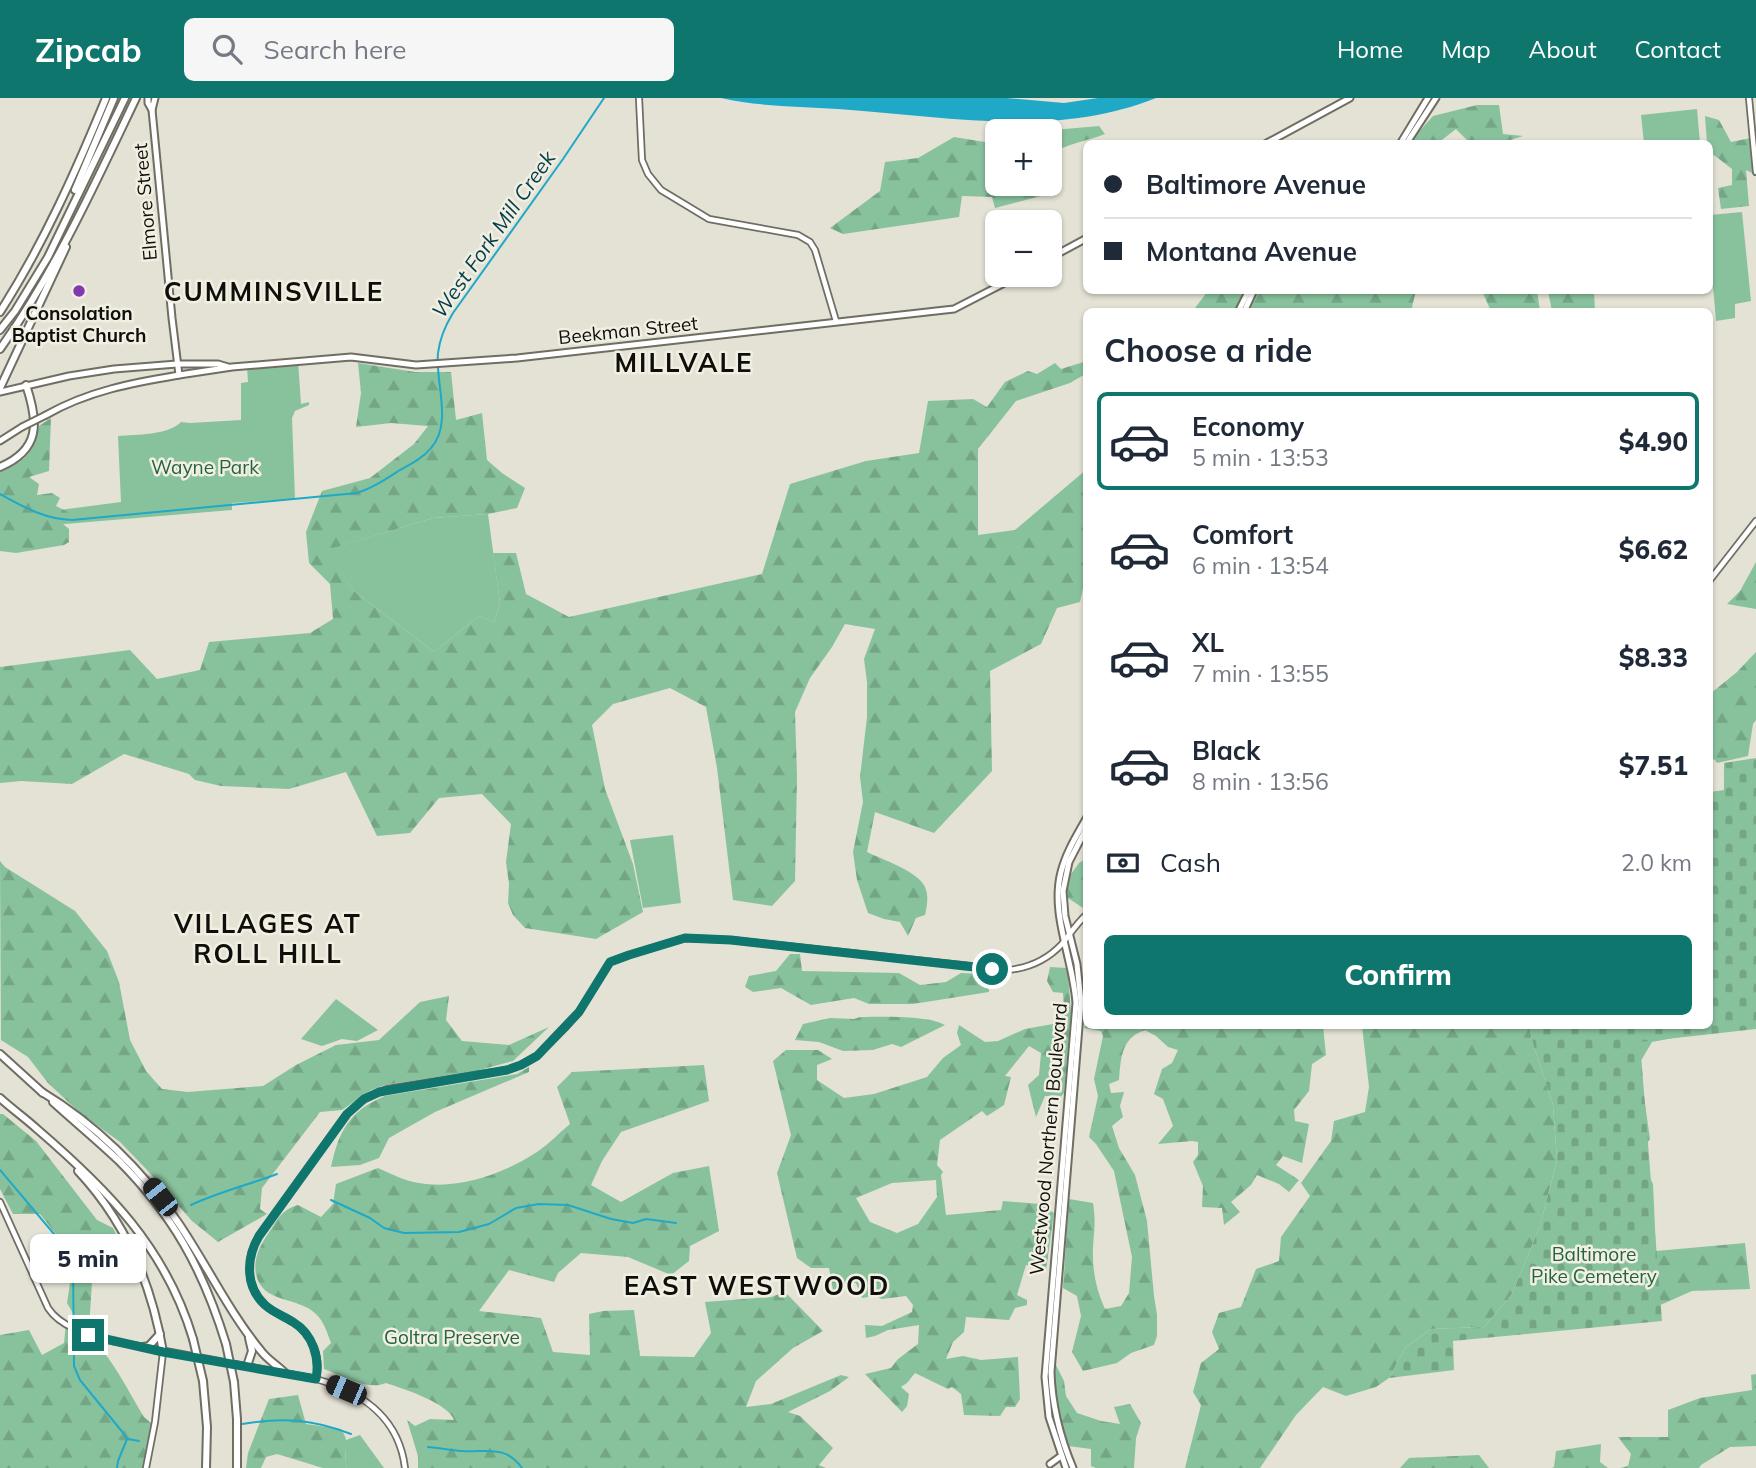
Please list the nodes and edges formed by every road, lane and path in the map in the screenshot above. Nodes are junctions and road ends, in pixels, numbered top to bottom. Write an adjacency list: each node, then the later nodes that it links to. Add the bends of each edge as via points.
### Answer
1 (106, 98): 13 (highway)
2 (113, 98): 13 (highway); 19 (highway)
3 (125, 98): 19 (highway)
4 (136, 98): 18 (highway)
5 (148, 98): 12 (main road, Elmore Street)
6 (155, 98): 12 (main road, Elmore Street)
7 (639, 98): 24 (street, via 642,160 661,190 709,219 807,239 815,250)
8 (1350, 98): 14 (main road)
9 (1428, 98): 15 (main road)
10 (1436, 98): 16 (main road)
11 (1749, 98): 17 (street)
12 (152, 110): 27 (main road, Elmore Street)
13 (89, 138): 23 (highway, via 36,250)
14 (1272, 140)
15 (1402, 140)
16 (1409, 140)
17 (1756, 172)
18 (96, 181): 26 (highway, via 31,304); 31 (highway)
19 (68, 216): 25 (highway, via 48,257)
20 (1083, 240): 21 (main road)
21 (1062, 252)
22 (997, 287): 24 (main road, Beekman Street, via 954,309)
23 (0, 312)
24 (836, 321): 28 (main road, Beekman Street, via 429,365 351,357)
25 (0, 330)
26 (0, 349)
27 (177, 364): 28 (main road, Beekman Street); 29 (main road, Elmore Street); 30 (main road, Beekman Street, via 104,370)
28 (232, 367): 29 (main road, Beekman Street)
29 (179, 375): 32 (main road, Beekman Street, bridge, via 130,383 75,400)
30 (26, 386): 31 (main road, Beekman Street); 33 (highway, via 34,435 23,454)
31 (0, 390)
32 (0, 441)
33 (0, 467)
34 (1756, 521): 35 (street)
35 (1713, 576)
36 (1083, 824): 40 (main road, Westwood Northern Boulevard, via 1058,884)
37 (1083, 835): 39 (main road, Westwood Northern Boulevard, via 1064,879)
38 (1083, 918): 39 (street)
39 (1069, 933): 40 (street); 62 (main road, Westwood Northern Boulevard, via 1081,987 1080,1019 1051,1372 1054,1411)
40 (1065, 940): 41 (street); 42 (main road, Westwood Northern Boulevard)
41 (1053, 951): 42 (street); 54 (street, via 1030,965 1000,970 685,938 610,962 579,1012 537,1056 521,1065 387,1089 364,1099 347,1114 259,1236 249,1259 252,1286 260,1300 297,1324 310,1340 316,1355)
42 (1069, 956): 55 (main road, Westwood Northern Boulevard, via 1075,1032 1045,1377 1049,1417)
43 (0, 1054): 44 (highway)
44 (42, 1092): 48 (highway, via 140,1173 175,1218); 59 (highway, bridge, via 141,1185 170,1222 202,1277 234,1382)
45 (0, 1098): 46 (highway)
46 (37, 1129): 49 (highway, via 92,1186 116,1220 147,1285); 58 (highway, bridge, via 105,1191 140,1231 172,1286 186,1315 203,1381)
47 (0, 1202): 50 (street, via 54,1316 88,1335)
48 (247, 1333): 52 (highway, via 252,1351); 53 (highway)
49 (160, 1334): 50 (highway); 51 (highway)
50 (143, 1347): 51 (street)
51 (163, 1352): 52 (street); 57 (street)
52 (247, 1366): 53 (street)
53 (285, 1373): 54 (street)
54 (316, 1379): 60 (street, via 356,1395 377,1410 398,1439)
55 (1061, 1456): 56 (main road); 61 (main road, Westwood Northern Boulevard)
56 (1050, 1464)
57 (146, 1468)
58 (206, 1468)
59 (237, 1468)
60 (405, 1468)
61 (1066, 1468)
62 (1073, 1468)

